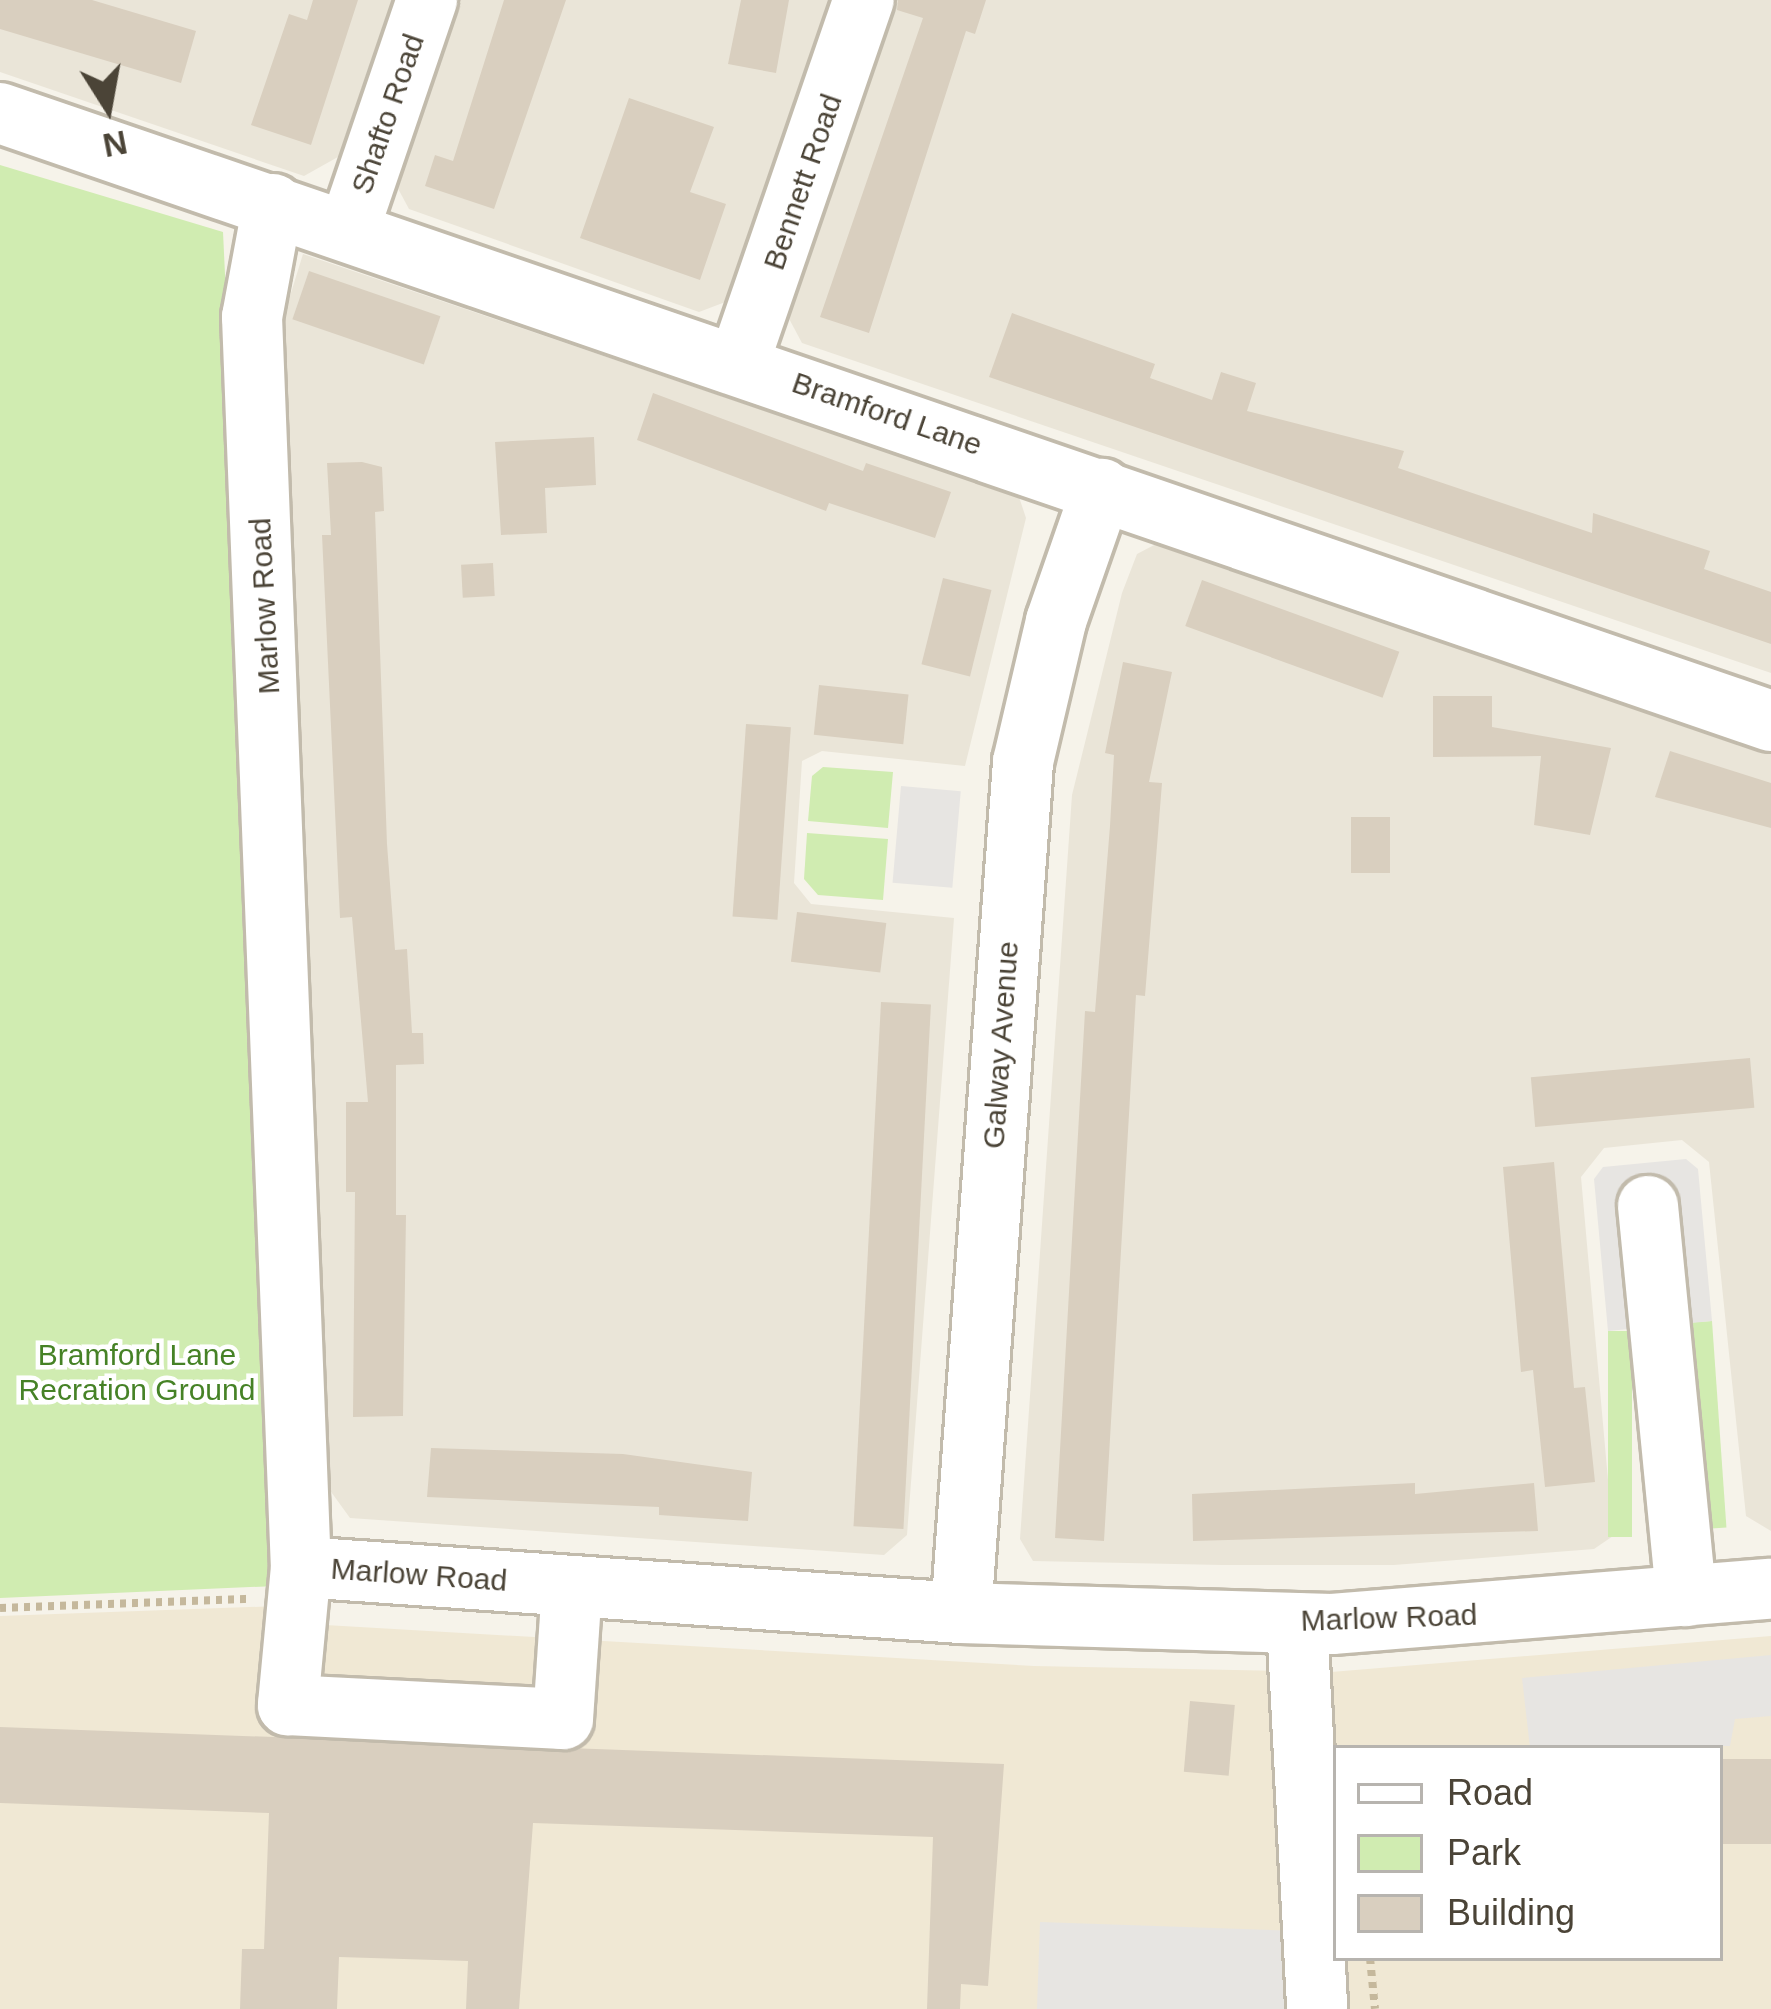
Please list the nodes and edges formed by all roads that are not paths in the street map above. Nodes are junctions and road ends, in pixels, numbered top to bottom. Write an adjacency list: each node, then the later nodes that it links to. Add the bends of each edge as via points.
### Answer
1 (428, 0): 5 (street, Shafto Road)
2 (864, 0): 6 (street, Bennett Road)
3 (0, 113): 4 (street, Bramford Lane)
4 (273, 204): 5 (street, Bramford Lane); 10 (street, Marlow Road, via 252,316)
5 (349, 229): 6 (street, Bramford Lane)
6 (739, 362): 7 (street, Bramford Lane)
7 (1102, 489): 8 (street, Bramford Lane); 14 (street, Galway Avenue, via 1056,621 1023,762)
8 (1771, 721)
9 (1648, 1205): 13 (street)
10 (301, 1567): 11 (street, Marlow Road); 11 (street, via 289,1705 562,1719)
11 (572, 1586): 14 (street, Marlow Road)
12 (1771, 1589): 13 (street, Marlow Road)
13 (1685, 1596): 15 (street, Marlow Road)
14 (961, 1613): 15 (street, Marlow Road)
15 (1298, 1623): 16 (street)
16 (1316, 2009)

